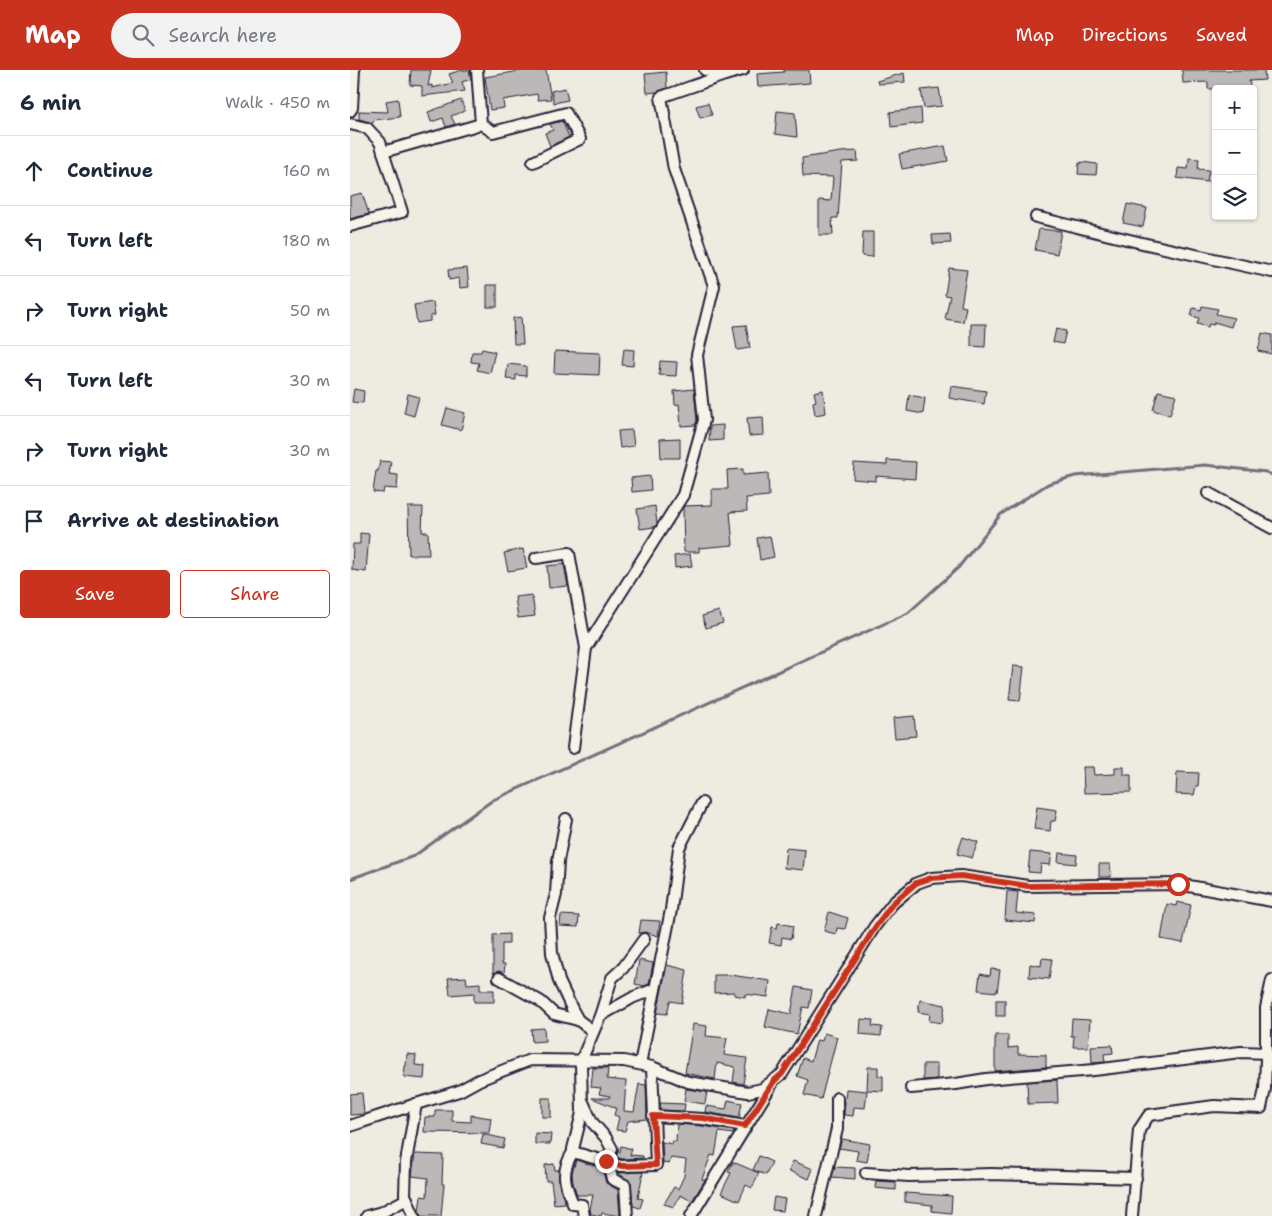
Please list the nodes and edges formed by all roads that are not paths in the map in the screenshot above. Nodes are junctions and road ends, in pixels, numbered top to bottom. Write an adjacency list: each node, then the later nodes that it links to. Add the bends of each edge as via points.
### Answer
1 (354, 70): 6 (street)
2 (477, 70): 8 (street)
3 (706, 70): 5 (street)
4 (743, 70): 5 (street)
5 (725, 75): 17 (street, via 662,97 674,169 714,286 697,354 704,420 683,495)
6 (350, 111)
7 (350, 124): 9 (street, via 367,128 380,142)
8 (481, 124): 9 (street); 10 (street, via 493,132 566,113 580,139)
9 (383, 152): 12 (street, via 402,212)
10 (533, 162)
11 (1036, 217): 13 (street)
12 (350, 226)
13 (1272, 272)
14 (1208, 494): 15 (street)
15 (1272, 528)
16 (536, 558): 17 (street, via 569,553)
17 (586, 648): 18 (street)
18 (573, 748)
19 (702, 803): 25 (street, via 679,848 671,910)
20 (566, 820): 27 (street, via 550,918 552,953 559,981)
21 (1272, 901): 33 (street, via 1178,884 1028,886 961,876 931,878 916,883 893,903 876,926 782,1074)
22 (644, 939): 26 (street, via 612,978)
23 (499, 978): 27 (street, via 540,1001 554,1014)
24 (1272, 980): 29 (street, via 1266,1008)
25 (655, 989): 26 (street); 31 (street)
26 (600, 1016): 28 (street)
27 (578, 1020): 28 (street)
28 (593, 1031): 30 (street)
29 (1267, 1053): 34 (street, via 1242,1052); 45 (street, via 1261,1108 1214,1106 1149,1115 1138,1130)
30 (581, 1060): 31 (street); 36 (street); 37 (street, via 530,1060 459,1091)
31 (640, 1064): 32 (street)
32 (652, 1068): 33 (street, via 688,1082 748,1092 762,1089); 38 (street)
33 (774, 1081): 40 (street)
34 (911, 1088)
35 (838, 1098): 52 (street, via 837,1129)
36 (583, 1100): 41 (street); 42 (street, via 592,1122 612,1149)
37 (416, 1104): 39 (street); 46 (street, via 406,1162)
38 (653, 1116): 40 (street, via 703,1118); 43 (street, via 656,1165)
39 (350, 1126)
40 (745, 1126): 51 (street)
41 (573, 1152): 42 (street); 49 (street, via 564,1174 566,1186 573,1204 582,1205)
42 (606, 1161): 43 (street)
43 (622, 1166): 50 (street, via 609,1166 612,1179 625,1185)
44 (866, 1174): 45 (street)
45 (1136, 1178): 53 (street)
46 (407, 1199): 47 (street); 48 (street)
47 (367, 1216)
48 (414, 1216)
49 (584, 1216)
50 (627, 1216)
51 (691, 1216)
52 (816, 1216)
53 (1132, 1216)

